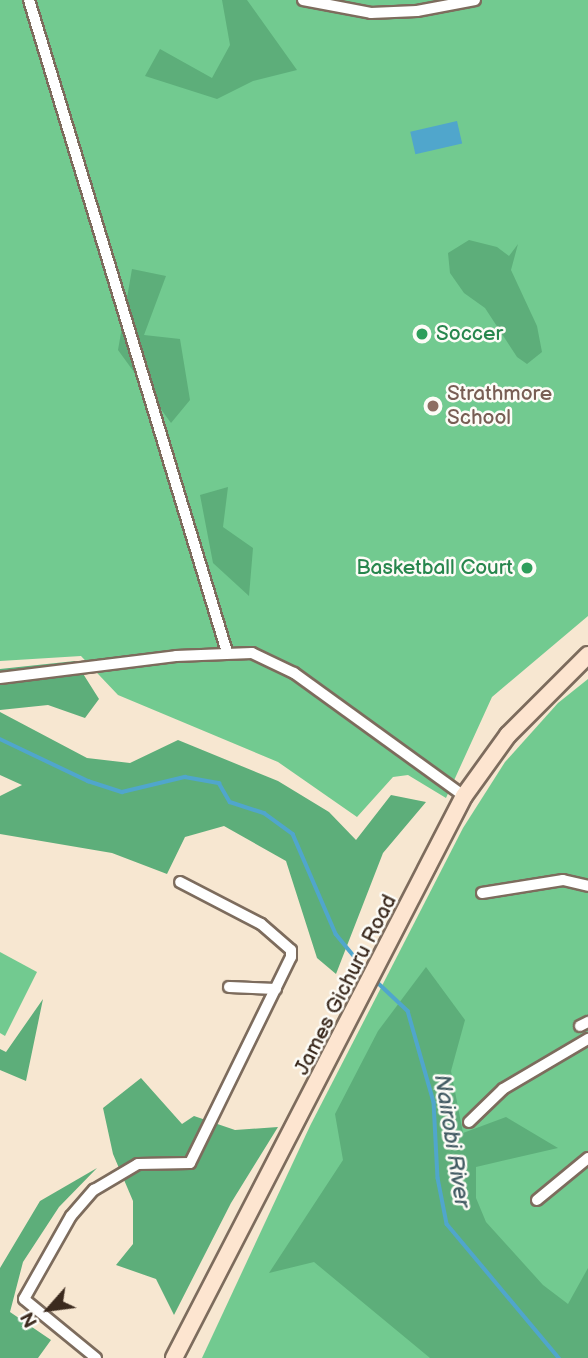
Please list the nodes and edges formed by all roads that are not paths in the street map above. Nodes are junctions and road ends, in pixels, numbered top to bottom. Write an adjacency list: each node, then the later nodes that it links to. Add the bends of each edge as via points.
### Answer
1 (29, 0): 4 (street)
2 (303, 0): 3 (street, via 371,13 417,11)
3 (475, 0)
4 (227, 652): 6 (street); 7 (street, via 252,653 294,673)
5 (588, 655): 7 (main road, James Gichuru Road, via 508,735)
6 (0, 678)
7 (464, 796): 18 (main road, James Gichuru Road)
8 (180, 881): 12 (street, via 240,909 291,950)
9 (588, 886): 10 (street, via 563,880)
10 (482, 893)
11 (229, 987): 12 (street)
12 (276, 989): 17 (street, via 190,1163 138,1164 94,1190 71,1216 24,1299)
13 (588, 1039): 14 (street, via 503,1089)
14 (469, 1122)
15 (588, 1158): 16 (street)
16 (537, 1200)
17 (96, 1358)
18 (174, 1358)

